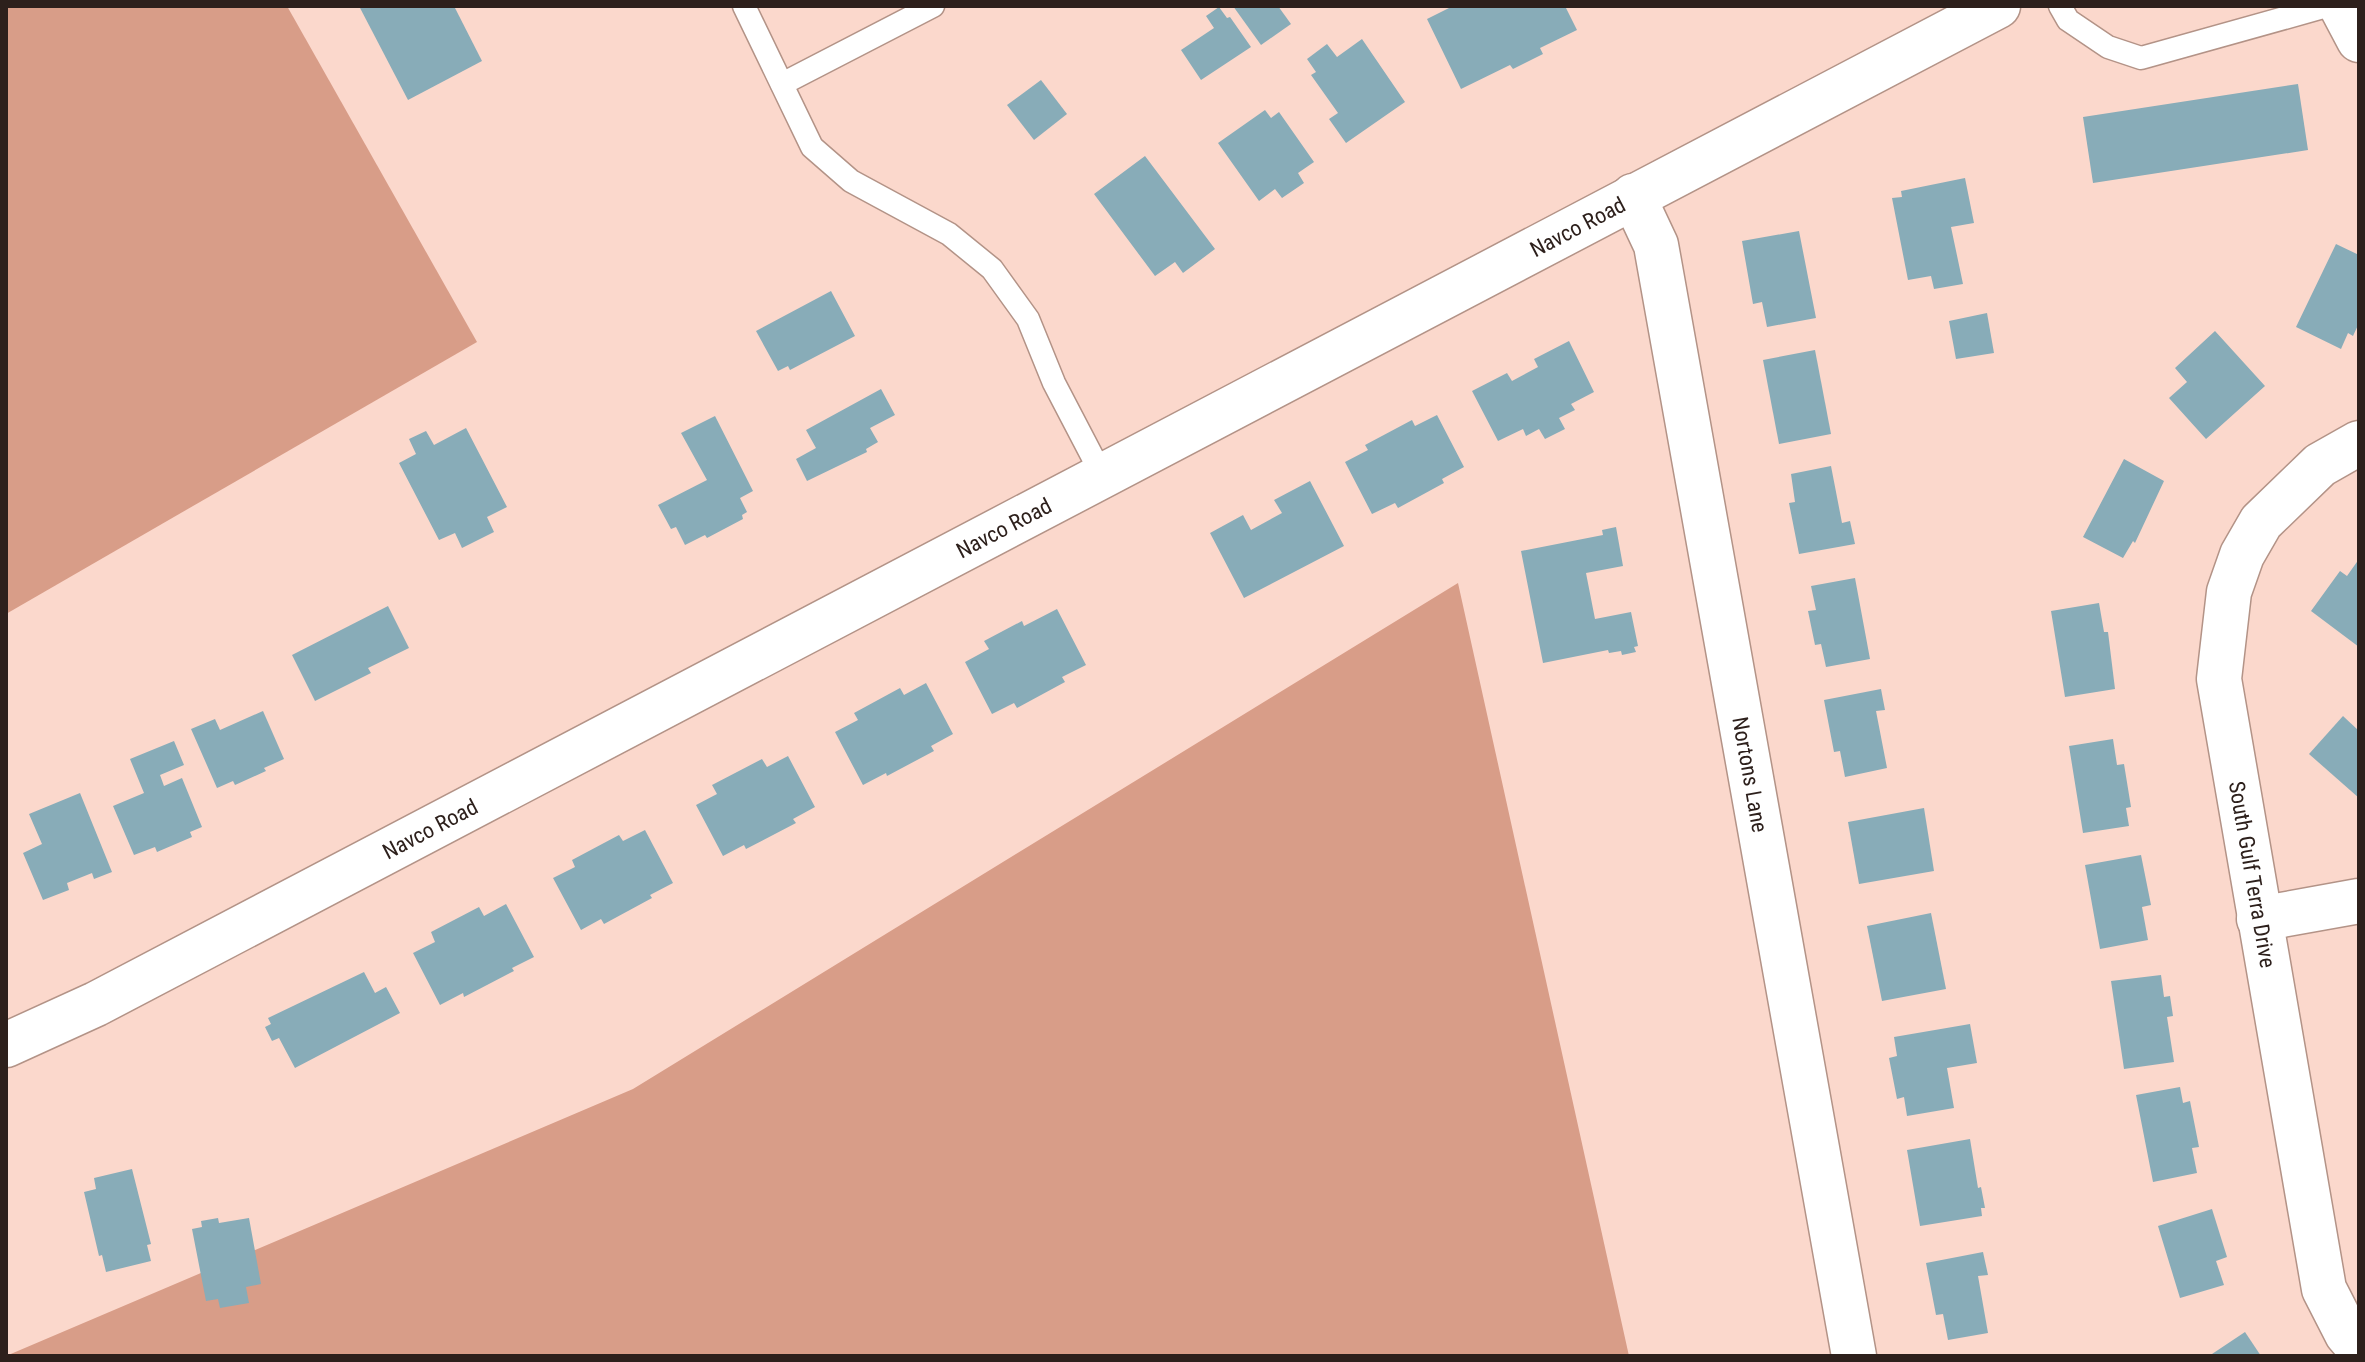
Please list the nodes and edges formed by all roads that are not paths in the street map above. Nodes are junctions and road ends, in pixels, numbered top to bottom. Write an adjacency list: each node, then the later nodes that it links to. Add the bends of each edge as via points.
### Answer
1 (744, 6): 8 (lane)
2 (933, 6): 8 (lane)
3 (1998, 6): 9 (street, Navco Road)
4 (2060, 6): 5 (lane, via 2068,20 2108,47 2141,58)
5 (2327, 6)
6 (2341, 6): 7 (street)
7 (2359, 40)
8 (782, 84): 11 (lane, via 812,147 851,181 949,234 992,269 1028,319)
9 (1633, 196): 11 (street, Navco Road); 16 (street, Nortons Lane, via 1656,245)
10 (2359, 443): 13 (street, South Gulf Terra Drive, via 2320,465 2261,522 2229,592 2219,679)
11 (1102, 475): 14 (street, Navco Road, via 110,997)
12 (2359, 901): 13 (street)
13 (2259, 919): 15 (street, South Gulf Terra Drive, via 2324,1289)
14 (6, 1045)
15 (2359, 1348)
16 (1854, 1356)

